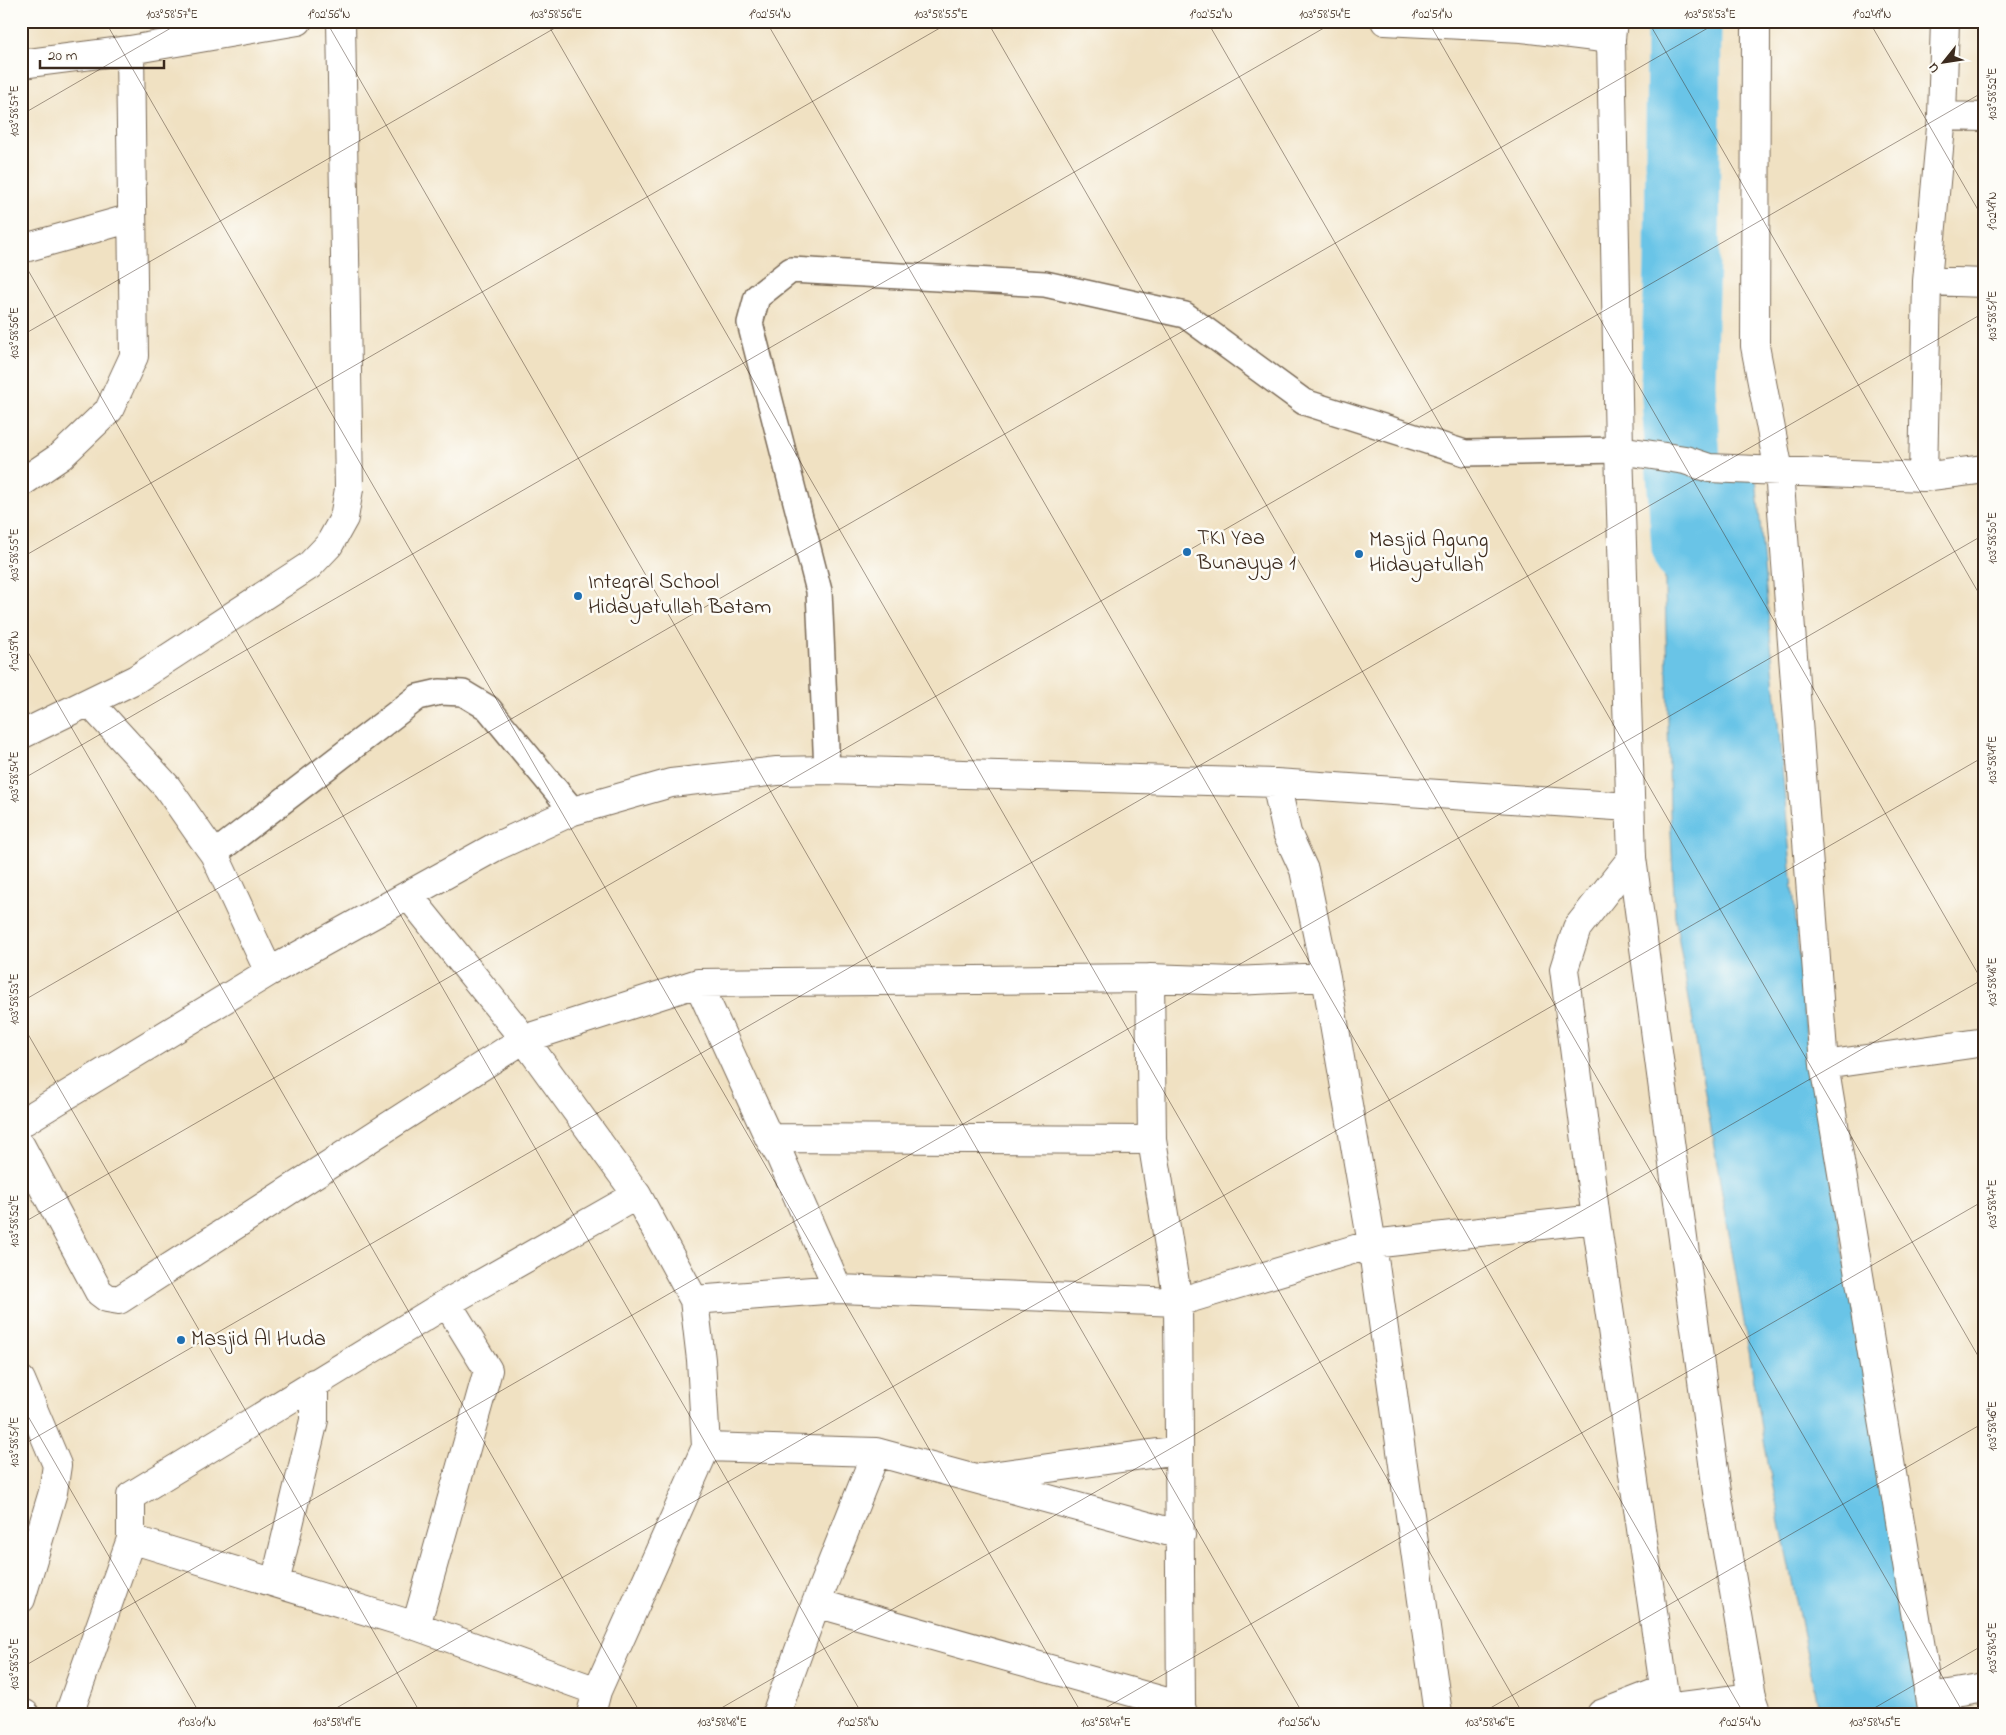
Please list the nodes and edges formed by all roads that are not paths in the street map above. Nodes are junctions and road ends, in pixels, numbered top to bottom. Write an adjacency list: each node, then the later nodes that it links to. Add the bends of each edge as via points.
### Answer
1 (298, 21): 8 (street)
2 (341, 21): 21 (street, via 349,489 344,518 329,545 309,566 136,679)
3 (1385, 21): 6 (street)
4 (1756, 21): 18 (street, via 1755,346)
5 (1946, 21): 10 (street)
6 (1522, 25): 7 (street)
7 (1612, 30): 16 (street)
8 (130, 50): 9 (street); 12 (street)
9 (21, 64)
10 (1942, 116): 11 (street); 14 (street)
11 (1985, 117)
12 (132, 218): 13 (street); 20 (street, via 134,356 109,410 61,456)
13 (21, 249)
14 (1927, 281): 15 (street); 19 (street)
15 (1985, 283)
16 (1632, 452): 18 (street, via 1685,460 1709,468); 23 (lane, via 1465,453 1304,402 1184,314 1055,286 791,270 757,297 750,323 819,591); 25 (street)
17 (1985, 469): 19 (street)
18 (1779, 471): 19 (street); 36 (street)
19 (1923, 477)
20 (21, 483)
21 (90, 703): 22 (street); 27 (street, via 167,787)
22 (21, 734)
23 (827, 770): 24 (street); 26 (street, via 777,771 671,783)
24 (1276, 783): 25 (street); 31 (street, via 1287,833 1304,870)
25 (1629, 807): 28 (street)
26 (573, 812): 27 (lane, via 488,708 463,693 440,692 418,697); 29 (street, via 495,847)
27 (214, 854): 30 (street)
28 (1632, 858): 42 (street, via 1577,928 1564,969); 63 (street, via 1717,1492)
29 (408, 895): 30 (street); 34 (street)
30 (269, 972): 37 (street)
31 (1326, 977): 32 (street, via 1234,981); 43 (street)
32 (1150, 978): 33 (street); 39 (street)
33 (698, 983): 34 (street); 38 (street)
34 (524, 1039): 40 (street, via 119,1300 107,1298 99,1292); 41 (street)
35 (1985, 1042): 36 (street)
36 (1824, 1065): 64 (street)
37 (21, 1122)
38 (769, 1138): 39 (street); 44 (street, via 780,1156)
39 (1152, 1140): 46 (street)
40 (21, 1146)
41 (637, 1195): 45 (street); 47 (street)
42 (1596, 1219): 43 (street); 62 (street)
43 (1372, 1244): 46 (street); 68 (street)
44 (838, 1289): 45 (street); 46 (street)
45 (694, 1300): 50 (street)
46 (1178, 1302): 51 (street)
47 (447, 1303): 49 (street); 59 (street, via 488,1370)
48 (21, 1380): 57 (street, via 56,1465 53,1492)
49 (314, 1382): 55 (street, via 131,1496); 56 (street, via 314,1420)
50 (706, 1447): 52 (street); 61 (street)
51 (1180, 1450): 53 (street); 54 (street)
52 (876, 1452): 53 (street); 58 (street)
53 (972, 1478): 54 (street)
54 (1181, 1535): 65 (street)
55 (132, 1538): 56 (street); 66 (street)
56 (275, 1583): 59 (street)
57 (21, 1600)
58 (816, 1603): 65 (street); 67 (street)
59 (416, 1626): 61 (street)
60 (1985, 1688): 64 (street)
61 (594, 1703)
62 (1662, 1704): 63 (street); 69 (street)
63 (1755, 1705)
64 (1931, 1706)
65 (1181, 1711)
66 (69, 1714)
67 (776, 1714)
68 (1438, 1714)
69 (1601, 1714)

